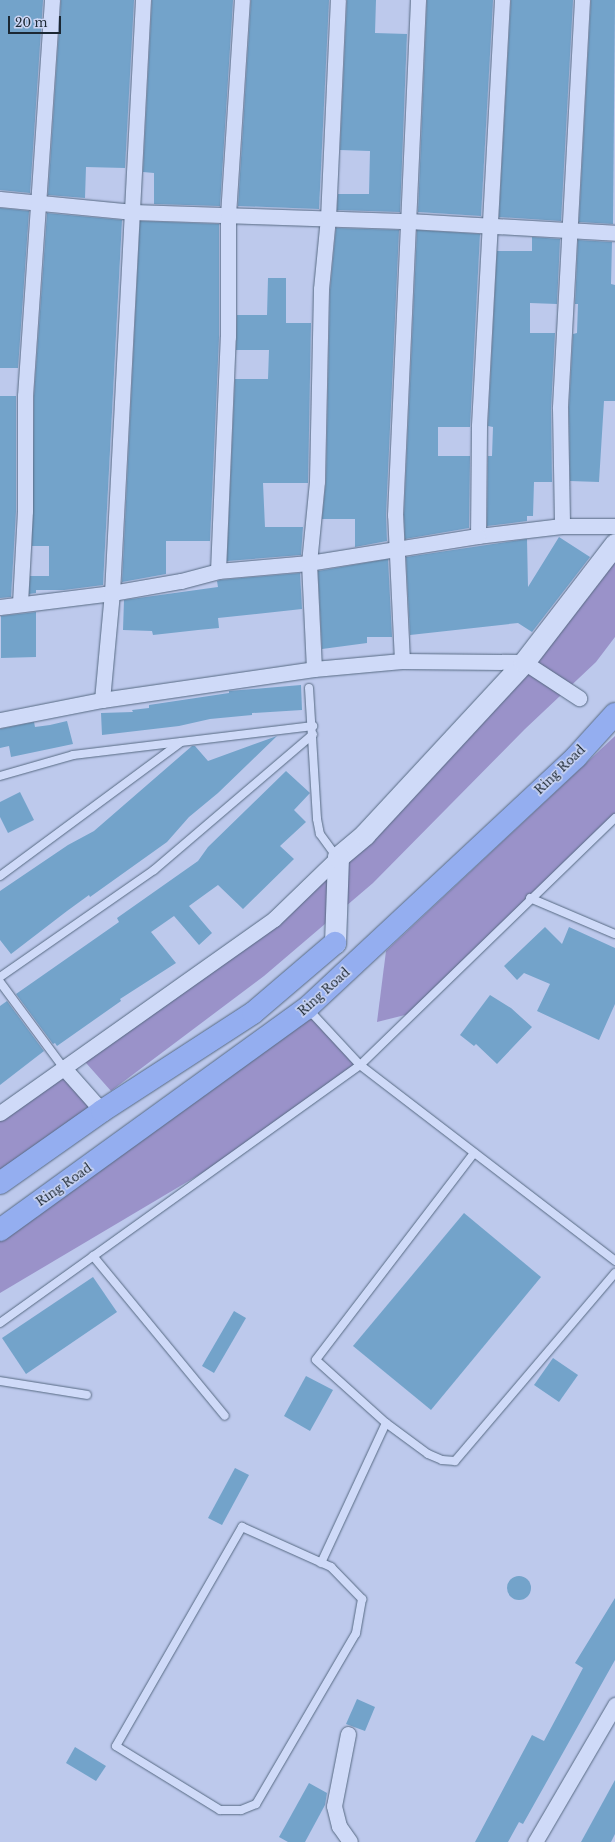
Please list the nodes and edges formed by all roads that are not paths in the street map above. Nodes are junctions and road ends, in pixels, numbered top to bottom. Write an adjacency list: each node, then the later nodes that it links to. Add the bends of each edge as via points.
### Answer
1 (52, 0): 9 (street)
2 (143, 0): 10 (street)
3 (242, 0): 11 (street)
4 (338, 0): 12 (street)
5 (418, 0): 13 (street)
6 (502, 0): 14 (street)
7 (582, 0): 15 (street)
8 (0, 199): 9 (street)
9 (38, 201): 10 (street); 25 (street, via 25,396 25,511)
10 (133, 212): 11 (street); 24 (street)
11 (228, 215): 12 (street); 23 (street, via 228,337)
12 (328, 218): 13 (street); 22 (street, via 321,289 317,481)
13 (409, 221): 14 (street); 21 (street, via 395,515)
14 (491, 226): 15 (street); 19 (street, via 479,426)
15 (570, 230): 16 (street); 17 (street, via 560,408)
16 (615, 233)
17 (562, 526): 18 (street); 19 (street)
18 (615, 526)
19 (478, 536): 21 (street)
20 (615, 544): 28 (street)
21 (396, 550): 22 (street, via 341,556); 27 (street)
22 (308, 563): 23 (street); 29 (street)
23 (218, 570): 24 (street)
24 (112, 593): 25 (street); 32 (street)
25 (20, 604): 26 (street)
26 (0, 607)
27 (402, 661): 28 (street); 29 (street)
28 (524, 662): 31 (street); 39 (street, via 365,834)
29 (314, 669): 32 (street)
30 (308, 688): 35 (lane)
31 (579, 698)
32 (102, 700): 34 (street)
33 (615, 714): 46 (main road, Ring Road, via 576,757)
34 (0, 720)
35 (313, 730): 36 (lane); 39 (lane, via 317,819 320,834); 44 (lane, via 154,870)
36 (181, 742): 37 (lane, via 73,755); 40 (lane)
37 (0, 776)
38 (615, 818): 41 (lane)
39 (338, 857): 43 (street); 48 (street, via 274,919)
40 (0, 876)
41 (530, 898): 42 (lane); 47 (lane)
42 (615, 934)
43 (335, 943): 49 (main road, via 253,1013)
44 (0, 977)
45 (0, 982): 48 (lane)
46 (307, 1008): 47 (lane); 53 (main road, Ring Road)
47 (360, 1065): 51 (lane); 54 (lane)
48 (62, 1067): 49 (street); 50 (street)
49 (102, 1111): 52 (main road)
50 (0, 1112)
51 (474, 1153): 55 (lane); 61 (lane, via 316,1360)
52 (0, 1183)
53 (0, 1230)
54 (93, 1256): 57 (lane); 60 (lane)
55 (615, 1262)
56 (615, 1273): 61 (lane, via 455,1461 442,1460 428,1454)
57 (0, 1323)
58 (0, 1381): 59 (lane)
59 (87, 1395)
60 (225, 1416)
61 (386, 1424): 62 (lane)
62 (321, 1563): 62 (lane, via 331,1567 362,1599 356,1633 256,1804 241,1810 220,1810 116,1746 242,1527)
63 (615, 1705): 66 (street)
64 (348, 1734): 65 (street, via 334,1806 338,1826)
65 (350, 1842)
66 (535, 1842)

